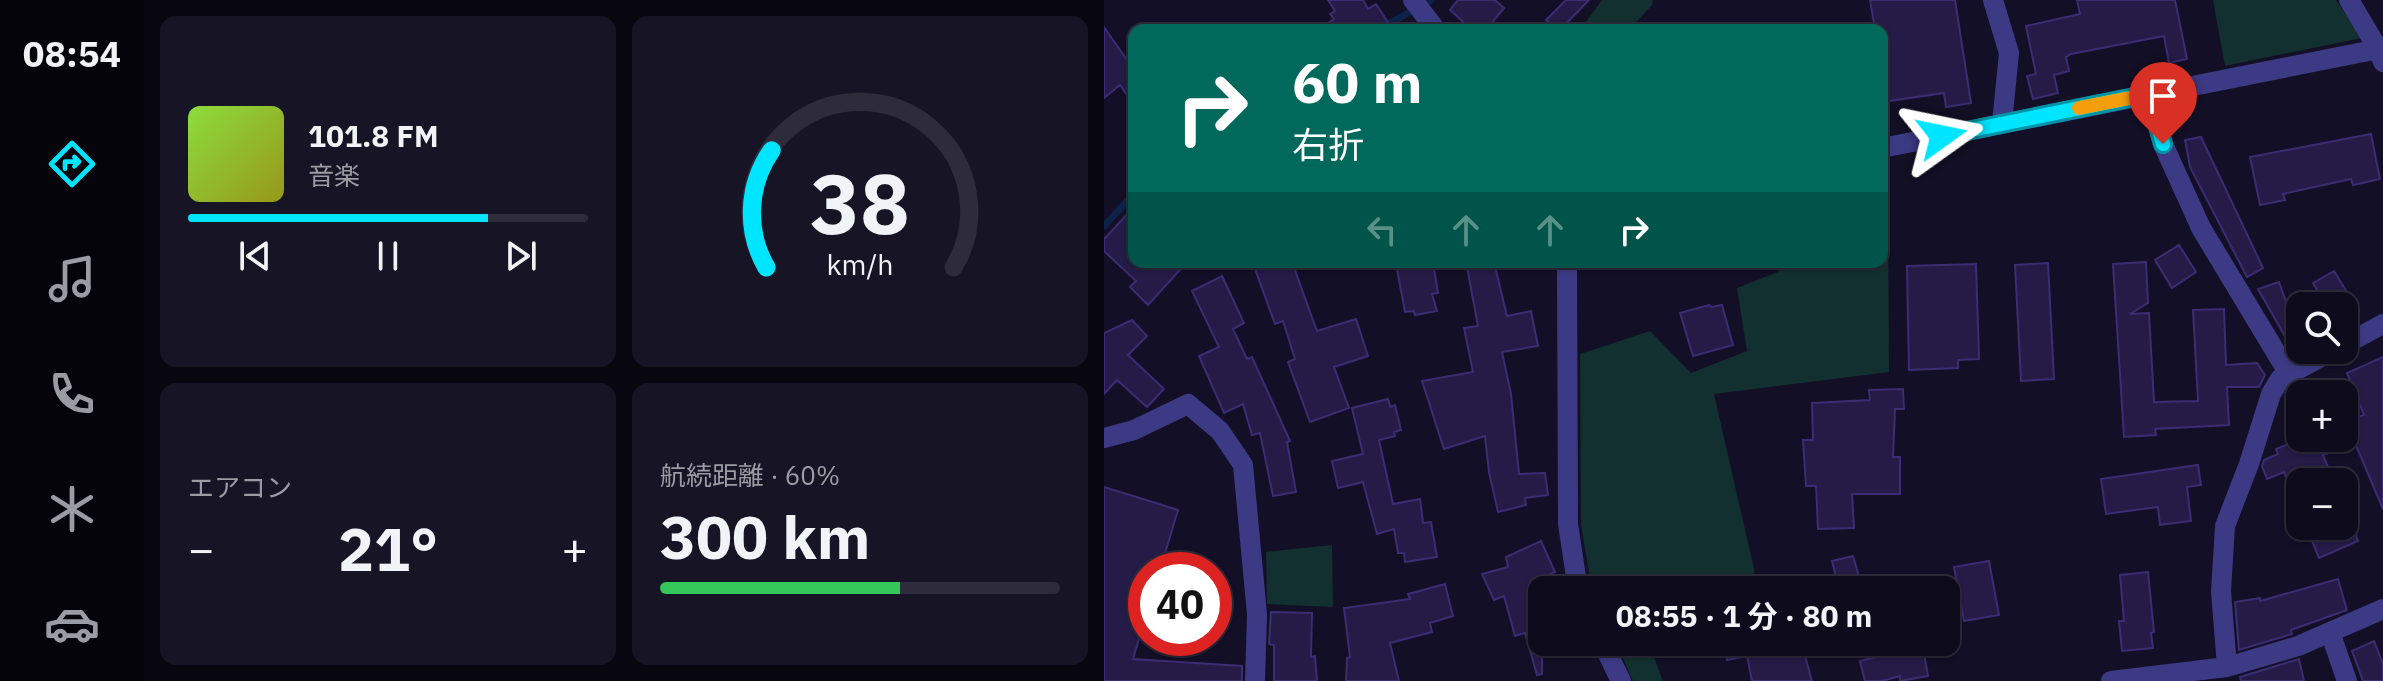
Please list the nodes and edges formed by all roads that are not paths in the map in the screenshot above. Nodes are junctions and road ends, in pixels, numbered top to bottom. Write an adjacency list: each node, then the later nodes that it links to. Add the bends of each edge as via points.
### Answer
1 (1413, 0): 4 (street)
2 (1993, 0): 7 (street, via 2009,53)
3 (2349, 0): 5 (street)
4 (1431, 24)
5 (2381, 53): 6 (street)
6 (2149, 94): 7 (street); 13 (street, via 2163,144 2201,228)
7 (2002, 123): 8 (street)
8 (1888, 147)
9 (1567, 268): 15 (street, via 1568,524)
10 (2383, 324): 11 (street)
11 (2358, 337)
12 (2308, 364): 13 (street)
13 (2289, 374): 19 (street, via 2271,394 2225,526 2221,591)
14 (1104, 438): 20 (street, via 1188,404 1220,431 1243,465 1257,614)
15 (1576, 576)
16 (2383, 609): 17 (street)
17 (2330, 632): 19 (street); 23 (street)
18 (1609, 656): 21 (street)
19 (2227, 667): 22 (street)
20 (1255, 681)
21 (1621, 681)
22 (2111, 681)
23 (2347, 681)

